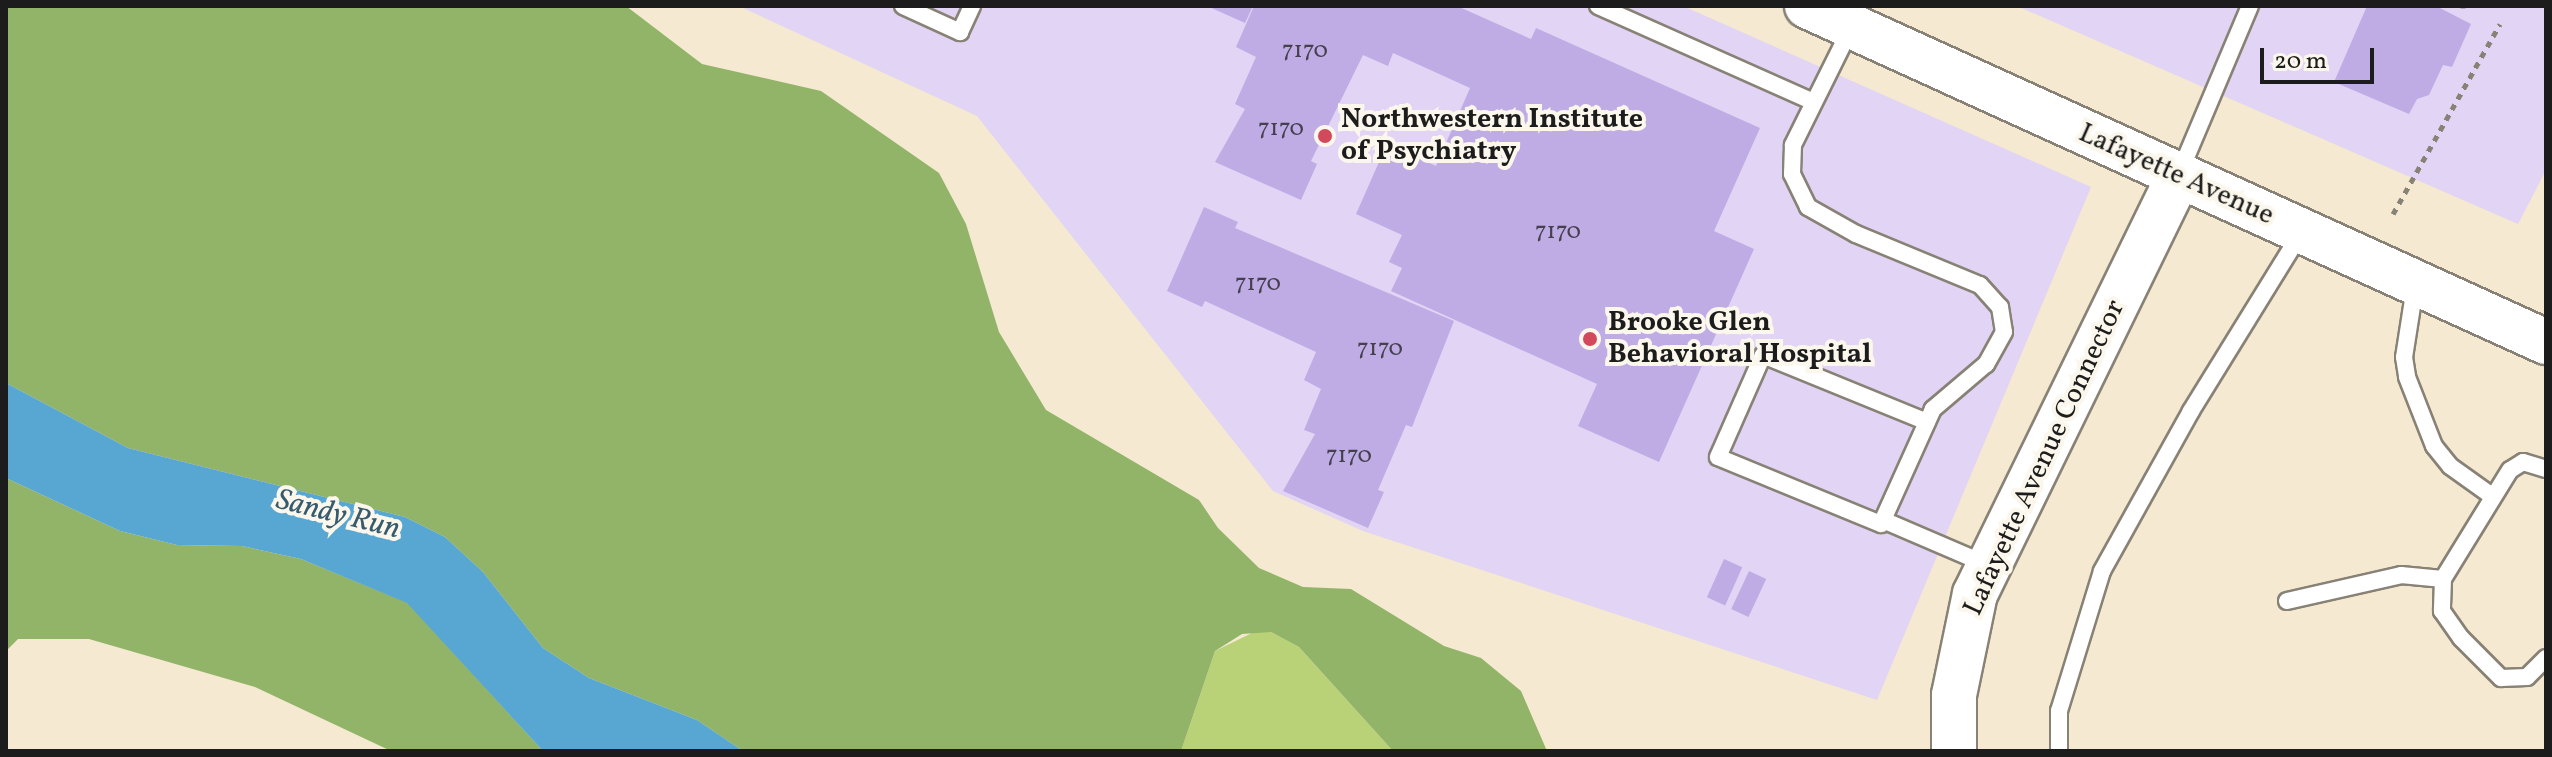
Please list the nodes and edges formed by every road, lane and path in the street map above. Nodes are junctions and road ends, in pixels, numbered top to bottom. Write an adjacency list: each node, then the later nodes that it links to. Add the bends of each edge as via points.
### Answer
1 (903, 6): 2 (lane, via 960,32)
2 (972, 6)
3 (1598, 6): 8 (lane)
4 (1807, 6): 7 (main road, Lafayette Avenue)
5 (2250, 6): 9 (lane)
6 (2500, 24): 10 (path)
7 (1851, 26): 8 (lane); 9 (main road, Lafayette Avenue)
8 (1811, 101): 14 (lane, via 1793,145 1792,174 1808,207 1856,234 1980,285 2000,307 2004,332 1999,349 1933,409)
9 (2178, 177): 11 (main road, Lafayette Avenue); 18 (main road, Lafayette Avenue Connector)
10 (2393, 214)
11 (2301, 232): 12 (main road, Lafayette Avenue); 23 (lane, via 2191,411 2102,571 2059,711)
12 (2416, 283): 13 (main road, Lafayette Avenue); 16 (lane, via 2404,357 2407,377 2434,446 2450,466)
13 (2546, 342)
14 (1927, 422): 17 (lane); 17 (lane, via 1763,355 1718,457 1881,524)
15 (2546, 469): 16 (lane, via 2523,462 2510,470)
16 (2492, 496): 19 (lane)
17 (1883, 520): 18 (lane)
18 (1989, 566): 22 (main road, Lafayette Avenue Connector, via 1975,594 1958,669)
19 (2443, 579): 20 (lane, via 2401,575); 21 (lane, via 2442,611 2501,678 2527,677)
20 (2287, 601)
21 (2546, 658)
22 (1954, 751)
23 (2059, 751)

